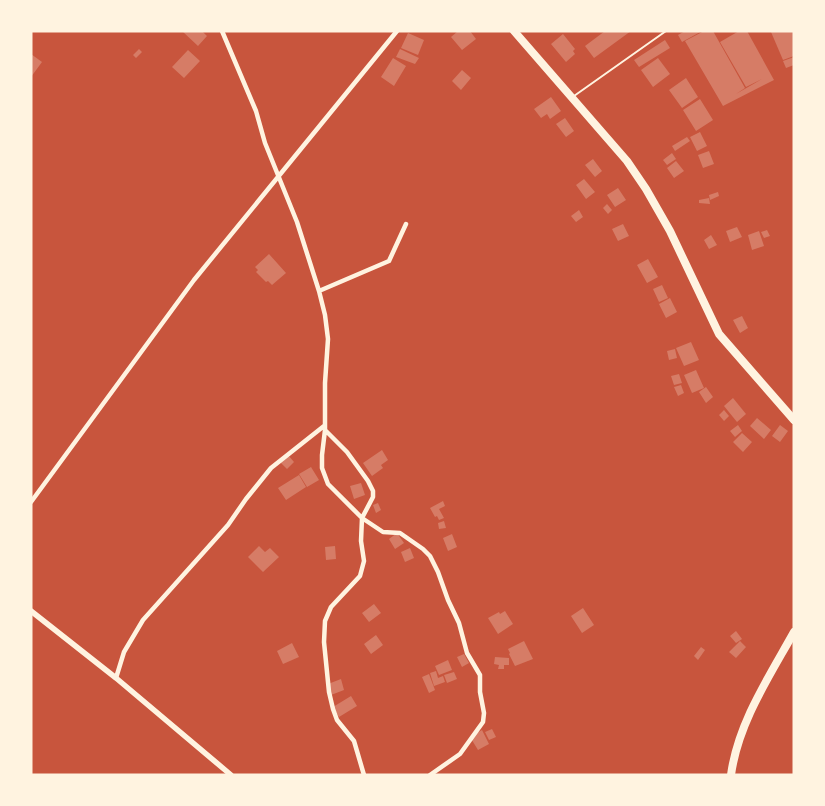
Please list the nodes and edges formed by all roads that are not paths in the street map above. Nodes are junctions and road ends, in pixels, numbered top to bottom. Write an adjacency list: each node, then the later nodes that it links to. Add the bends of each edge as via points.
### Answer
1 (222, 31): 6 (street, via 256,111)
2 (397, 31): 6 (street)
3 (514, 31): 5 (highway)
4 (666, 31): 5 (lane)
5 (572, 97): 9 (highway, via 627,161 646,189 670,231 719,334)
6 (278, 177): 8 (street); 11 (street, via 194,280)
7 (406, 224): 8 (street, via 389,261)
8 (320, 291): 10 (street, via 328,339)
9 (794, 420)
10 (325, 428): 12 (street, via 322,455 325,478); 12 (street, via 371,486 373,497); 15 (street, via 271,468 228,525 143,620 127,648)
11 (31, 502)
12 (362, 518): 17 (street, via 364,561 360,576 331,607 325,621 324,642 328,692 333,709 337,720 354,741); 18 (street, via 383,532 400,532 430,556 459,623 467,653 480,676 483,722 460,754)
13 (31, 611): 15 (street)
14 (794, 632): 19 (highway, via 744,726)
15 (116, 678): 16 (street)
16 (231, 775)
17 (364, 775)
18 (430, 775)
19 (731, 775)

